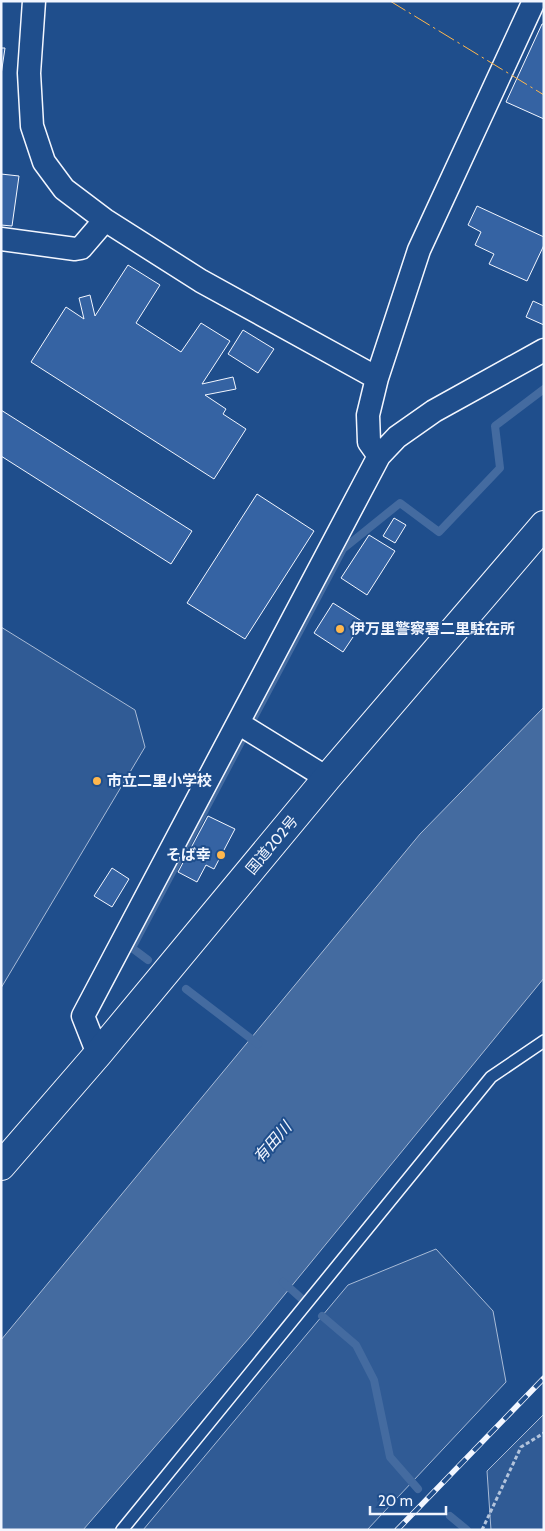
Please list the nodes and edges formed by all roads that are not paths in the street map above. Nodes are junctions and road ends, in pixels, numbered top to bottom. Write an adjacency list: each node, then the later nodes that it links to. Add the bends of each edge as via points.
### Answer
1 (34, 1): 3 (street, via 29,73 32,126 44,162 64,188)
2 (534, 1): 6 (street, via 419,250)
3 (105, 220): 4 (street, via 81,248); 6 (street, via 201,281)
4 (1, 239)
5 (544, 350): 7 (street, via 434,411 397,437)
6 (377, 378): 7 (street, via 368,415 369,442)
7 (379, 456): 9 (street)
8 (544, 525): 10 (highway, 国道202号)
9 (238, 723): 10 (street); 12 (street, via 83,1016)
10 (327, 778): 12 (highway, 国道202号)
11 (544, 1041): 14 (lane, via 492,1077)
12 (98, 1054): 13 (highway, 国道202号)
13 (1, 1166)
14 (122, 1530)

